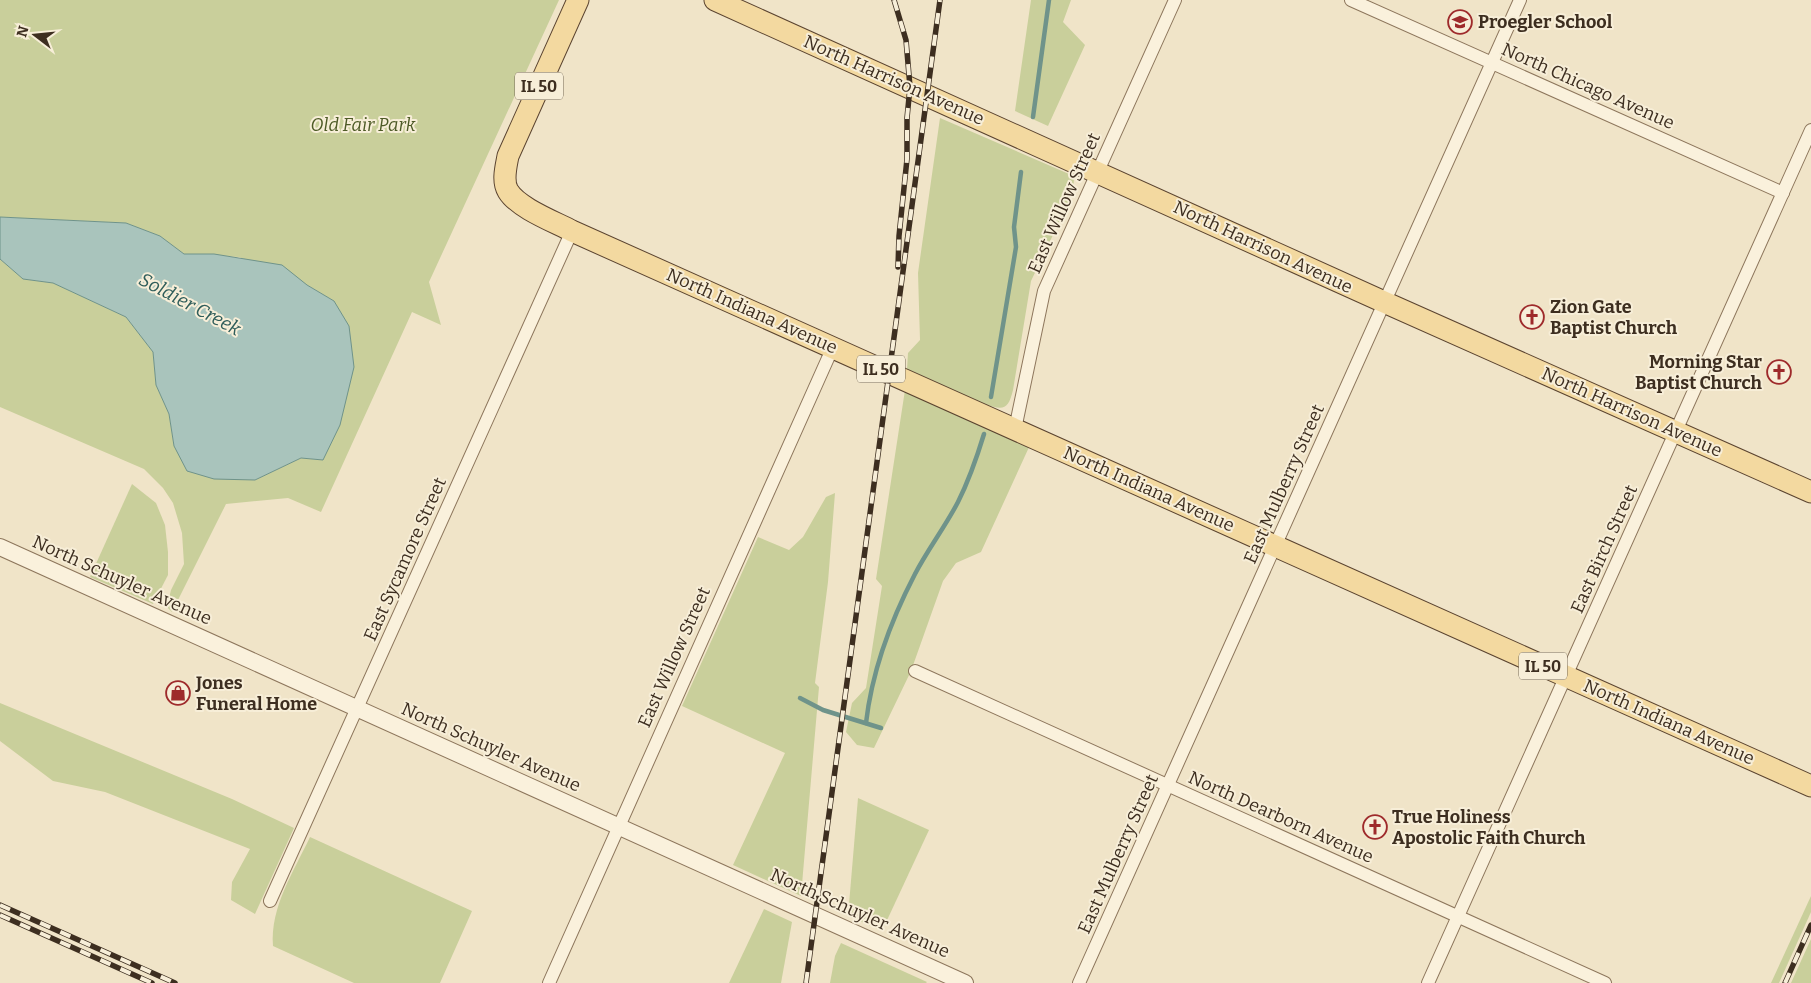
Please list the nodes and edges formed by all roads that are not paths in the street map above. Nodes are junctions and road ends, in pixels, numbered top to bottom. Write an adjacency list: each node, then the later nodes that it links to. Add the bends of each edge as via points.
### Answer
1 (578, 0): 10 (main road, North Indiana Avenue / IL 50, via 508,156 505,174 508,191 521,204)
2 (715, 0): 8 (main road, North Harrison Avenue)
3 (1175, 0): 8 (street, East Willow Street)
4 (1351, 0): 6 (street, North Chicago Avenue)
5 (1520, 0): 6 (street, East Mulberry Street)
6 (1492, 63): 9 (street, North Chicago Avenue); 11 (street, East Mulberry Street)
7 (1811, 130): 9 (street, East Birch Street)
8 (1098, 171): 11 (main road, North Harrison Avenue); 13 (street, East Willow Street, via 1044,291)
9 (1783, 193): 14 (street, East Birch Street)
10 (572, 231): 12 (main road, North Indiana Avenue / IL 50); 20 (street, East Sycamore Street)
11 (1384, 302): 14 (main road, North Harrison Avenue); 16 (street, East Mulberry Street)
12 (833, 347): 13 (main road, North Indiana Avenue / IL 50); 23 (street, East Willow Street)
13 (1015, 429): 16 (main road, North Indiana Avenue / IL 50)
14 (1676, 432): 15 (main road, North Harrison Avenue); 19 (street, East Birch Street)
15 (1811, 492)
16 (1275, 546): 19 (main road, North Indiana Avenue / IL 50); 21 (street, East Mulberry Street)
17 (0, 547): 20 (street, North Schuyler Avenue)
18 (916, 671): 21 (street, North Dearborn Avenue)
19 (1566, 676): 22 (main road, North Indiana Avenue / IL 50); 25 (street, East Birch Street)
20 (357, 708): 23 (street, North Schuyler Avenue); 24 (street, East Sycamore Street)
21 (1168, 785): 25 (street, North Dearborn Avenue); 28 (street, East Mulberry Street)
22 (1811, 786)
23 (617, 826): 26 (street, East Willow Street); 27 (street, North Schuyler Avenue)
24 (270, 901)
25 (1458, 917): 29 (street, East Birch Street); 30 (street, North Dearborn Avenue)
26 (548, 983)
27 (965, 983)
28 (1079, 983)
29 (1428, 983)
30 (1605, 983)

